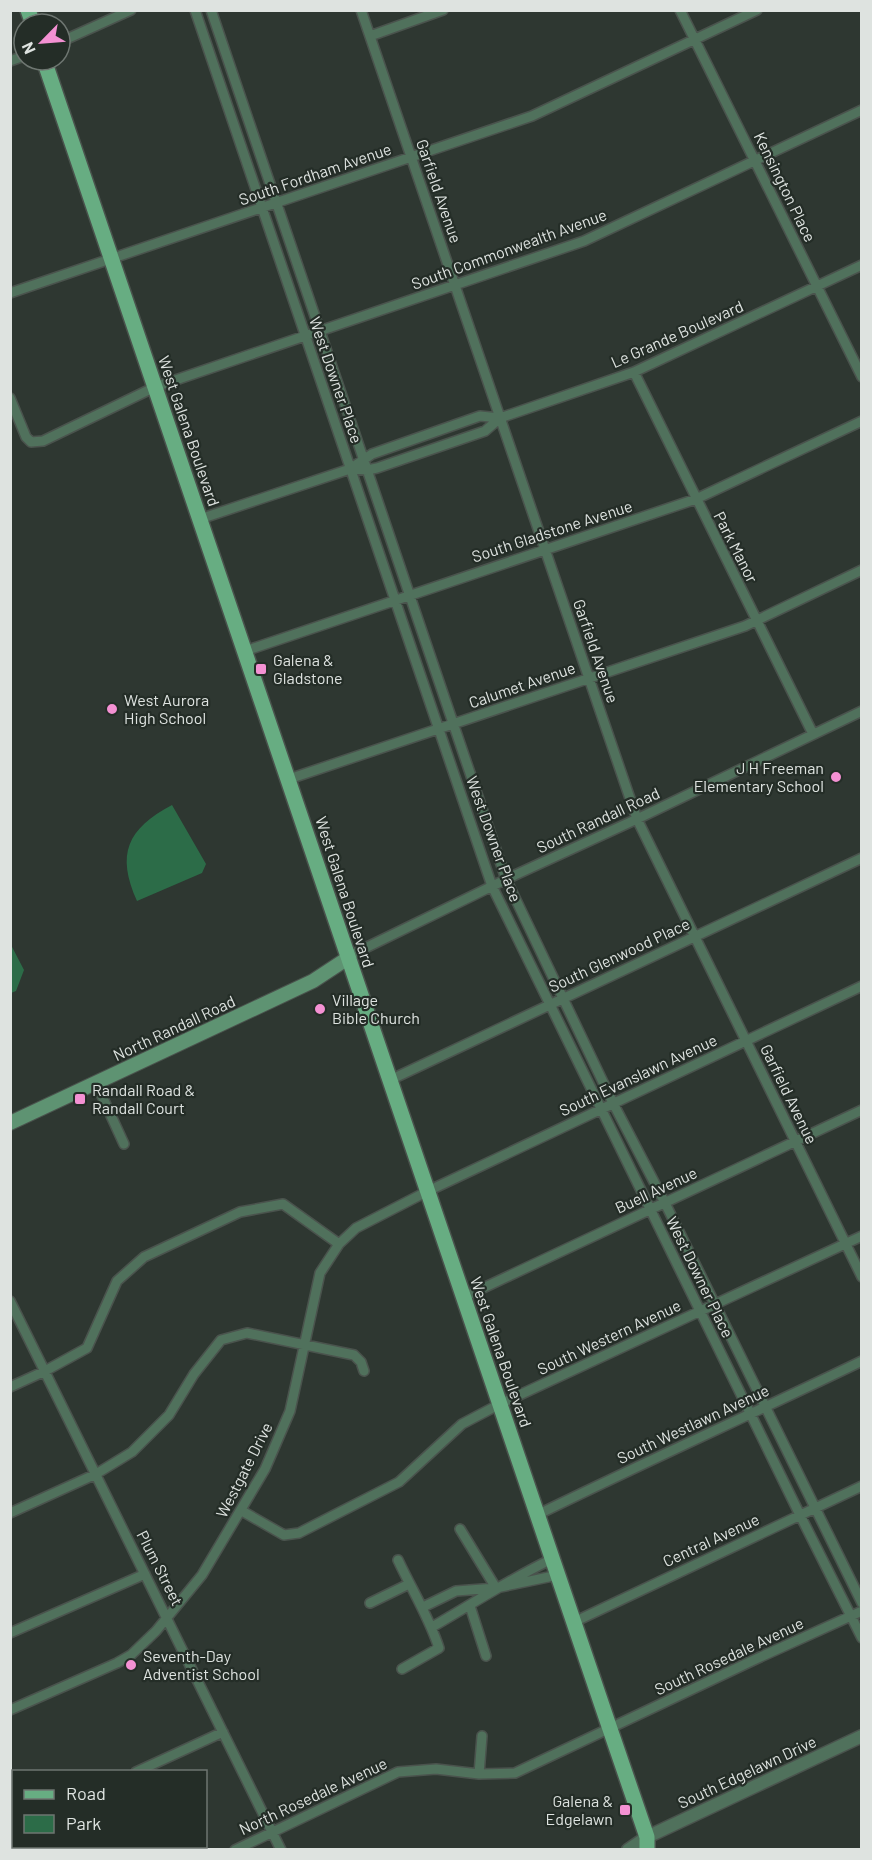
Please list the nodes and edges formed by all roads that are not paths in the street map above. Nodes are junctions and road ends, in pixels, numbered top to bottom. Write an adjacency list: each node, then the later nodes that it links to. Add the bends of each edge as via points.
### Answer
1 (131, 10): 9 (street)
2 (195, 10): 16 (street, West Downer Place)
3 (211, 10): 15 (street, West Downer Place)
4 (361, 10): 8 (street, Garfield Avenue)
5 (443, 10): 8 (street)
6 (680, 10): 10 (street, Kensington Place)
7 (757, 10): 10 (street, South Fordham Avenue)
8 (370, 36): 13 (street, Garfield Avenue)
9 (72, 37)
10 (695, 39): 13 (street, South Fordham Avenue, via 532,116); 14 (street, Kensington Place)
11 (48, 72): 17 (main road, West Galena Boulevard)
12 (861, 110): 14 (street, South Commonwealth Avenue)
13 (411, 156): 15 (street, South Fordham Avenue); 19 (street, Garfield Avenue)
14 (755, 160): 19 (street, South Commonwealth Avenue, via 584,241); 20 (street, Kensington Place)
15 (276, 204): 16 (street, South Fordham Avenue); 22 (street, West Downer Place)
16 (262, 209): 17 (street, South Fordham Avenue); 23 (street, West Downer Place)
17 (111, 260): 21 (street, South Fordham Avenue); 26 (main road, West Galena Boulevard)
18 (861, 265): 20 (street, Le Grande Boulevard)
19 (455, 285): 22 (street, South Commonwealth Avenue); 28 (street, Garfield Avenue)
20 (817, 286): 24 (street, Le Grande Boulevard); 25 (street, Kensington Place)
21 (10, 293)
22 (320, 332): 23 (street, South Commonwealth Avenue); 30 (street, West Downer Place)
23 (306, 337): 26 (street, South Commonwealth Avenue); 31 (street, West Downer Place)
24 (634, 372): 28 (street, Le Grande Boulevard); 33 (street, Park Manor)
25 (861, 377)
26 (155, 387): 27 (street, South Commonwealth Avenue, via 36,443 26,437); 34 (main road, West Galena Boulevard)
27 (10, 398)
28 (500, 418): 30 (street, Le Grande Boulevard, via 480,416); 32 (street, Le Grande Boulevard, via 485,431); 35 (street, Garfield Avenue)
29 (861, 422): 33 (street, South Gladstone Avenue)
30 (363, 460): 31 (street, Le Grande Boulevard); 32 (street, West Downer Place)
31 (350, 469): 32 (street, Le Grande Boulevard); 34 (street, Le Grande Boulevard); 38 (street, West Downer Place)
32 (367, 470): 37 (street, West Downer Place)
33 (696, 499): 35 (street, South Gladstone Avenue); 39 (street, Park Manor)
34 (201, 519): 40 (main road, West Galena Boulevard)
35 (545, 549): 37 (street, South Gladstone Avenue); 41 (street, Garfield Avenue)
36 (861, 570): 39 (street, Calumet Avenue)
37 (411, 595): 38 (street, South Gladstone Avenue); 43 (street, West Downer Place)
38 (394, 600): 40 (street, South Gladstone Avenue); 44 (street, West Downer Place)
39 (757, 621): 41 (street, Calumet Avenue); 45 (street, Park Manor)
40 (244, 651): 46 (main road, West Galena Boulevard)
41 (589, 677): 43 (street, Calumet Avenue); 47 (street, Garfield Avenue)
42 (861, 711): 45 (street, South Randall Road)
43 (453, 724): 44 (street, Calumet Avenue); 49 (street, West Downer Place)
44 (439, 729): 46 (street, Calumet Avenue); 50 (street, West Downer Place)
45 (813, 734): 47 (street, South Randall Road)
46 (289, 780): 52 (main road, West Galena Boulevard)
47 (637, 819): 49 (street, South Randall Road); 51 (street, Garfield Avenue)
48 (861, 858): 51 (street, South Glenwood Place)
49 (506, 879): 50 (street, South Randall Road); 54 (street, West Downer Place)
50 (492, 885): 52 (street, South Randall Road); 55 (street, West Downer Place)
51 (695, 937): 54 (street, South Glenwood Place); 56 (street, Garfield Avenue)
52 (348, 958): 57 (main road, West Galena Boulevard); 58 (main road, North Randall Road, via 313,981)
53 (861, 986): 56 (street, South Evanslawn Avenue)
54 (564, 998): 55 (street, South Glenwood Place); 59 (street, West Downer Place)
55 (549, 1005): 57 (street, South Glenwood Place); 60 (street, West Downer Place)
56 (746, 1041): 59 (street, South Evanslawn Avenue); 63 (street, Garfield Avenue)
57 (390, 1080): 65 (main road, West Galena Boulevard)
58 (96, 1083): 62 (main road, North Randall Road); 64 (street)
59 (613, 1103): 60 (street, South Evanslawn Avenue); 66 (street, West Downer Place)
60 (600, 1108): 65 (street, South Evanslawn Avenue); 67 (street, West Downer Place)
61 (861, 1110): 63 (street, Buell Avenue)
62 (10, 1123)
63 (795, 1142): 66 (street, Buell Avenue); 70 (street, Garfield Avenue)
64 (124, 1144)
65 (428, 1191): 69 (street, Westgate Drive, via 356,1228); 72 (main road, West Galena Boulevard)
66 (664, 1203): 67 (street, Buell Avenue); 74 (street, West Downer Place)
67 (650, 1209): 72 (street, Buell Avenue); 75 (street, West Downer Place)
68 (861, 1236): 70 (street, South Western Avenue)
69 (339, 1244): 76 (street, Westgate Drive, via 321,1273); 78 (street, via 283,1204 240,1212 144,1257 117,1281 87,1348)
70 (845, 1244): 71 (street, Garfield Avenue); 74 (street, South Western Avenue)
71 (861, 1277)
72 (464, 1297): 81 (main road, West Galena Boulevard)
73 (10, 1301): 78 (street, Plum Street)
74 (715, 1305): 75 (street, South Western Avenue); 82 (street, West Downer Place)
75 (700, 1311): 81 (street, South Western Avenue); 83 (street, West Downer Place)
76 (304, 1345): 79 (street, via 354,1355); 84 (street, via 247,1333 220,1340 169,1415 132,1452); 87 (street, Westgate Drive, via 290,1411)
77 (861, 1361): 82 (street, South Westlawn Avenue)
78 (45, 1371): 80 (street); 84 (street, Plum Street)
79 (364, 1371)
80 (10, 1387)
81 (500, 1404): 87 (street, South Western Avenue, via 462,1424 399,1482 299,1533 284,1535); 89 (main road, West Galena Boulevard)
82 (765, 1408): 83 (street, South Westlawn Avenue); 86 (street, West Downer Place)
83 (750, 1415): 89 (street, South Westlawn Avenue); 90 (street, West Downer Place)
84 (96, 1474): 88 (street); 94 (street, Plum Street)
85 (861, 1486): 86 (street, Central Avenue)
86 (815, 1508): 90 (street, Central Avenue); 99 (street, West Downer Place)
87 (242, 1511): 104 (street, Westgate Drive, via 202,1575)
88 (10, 1513)
89 (537, 1515): 92 (main road, West Galena Boulevard)
90 (800, 1515): 103 (street, West Downer Place); 105 (street, Central Avenue)
91 (460, 1529): 97 (street)
92 (552, 1559): 95 (main road, West Galena Boulevard); 97 (street)
93 (398, 1560): 96 (street)
94 (146, 1574): 104 (street, Plum Street); 107 (street)
95 (558, 1575): 97 (street); 105 (main road, West Galena Boulevard)
96 (409, 1584): 98 (street); 101 (street)
97 (496, 1588): 100 (street); 101 (street, via 456,1591)
98 (370, 1603)
99 (861, 1603)
100 (470, 1606): 106 (street); 109 (street)
101 (423, 1607): 106 (street)
102 (861, 1611): 103 (street, South Rosedale Avenue)
103 (850, 1616): 108 (street, West Downer Place); 112 (street, South Rosedale Avenue)
104 (168, 1618): 111 (street, Westgate Drive, via 124,1659); 113 (street, Plum Street)
105 (574, 1622): 112 (main road, West Galena Boulevard)
106 (432, 1627): 110 (street, via 439,1648)
107 (10, 1633)
108 (861, 1638)
109 (486, 1656)
110 (402, 1669)
111 (10, 1710)
112 (610, 1729): 117 (street, North Rosedale Avenue, via 516,1773); 119 (main road, West Galena Boulevard)
113 (223, 1732): 116 (street); 118 (street, Plum Street)
114 (482, 1736): 117 (street)
115 (861, 1736): 119 (street, South Edgelawn Drive)
116 (140, 1770)
117 (479, 1774): 118 (street, North Rosedale Avenue, via 436,1768 398,1773)
118 (273, 1832): 120 (street, North Rosedale Avenue); 121 (street, Plum Street)
119 (647, 1843): 122 (street, South Edgelawn Drive); 123 (main road, West Galena Boulevard)
120 (235, 1850)
121 (282, 1850)
122 (628, 1850)
123 (658, 1850)

